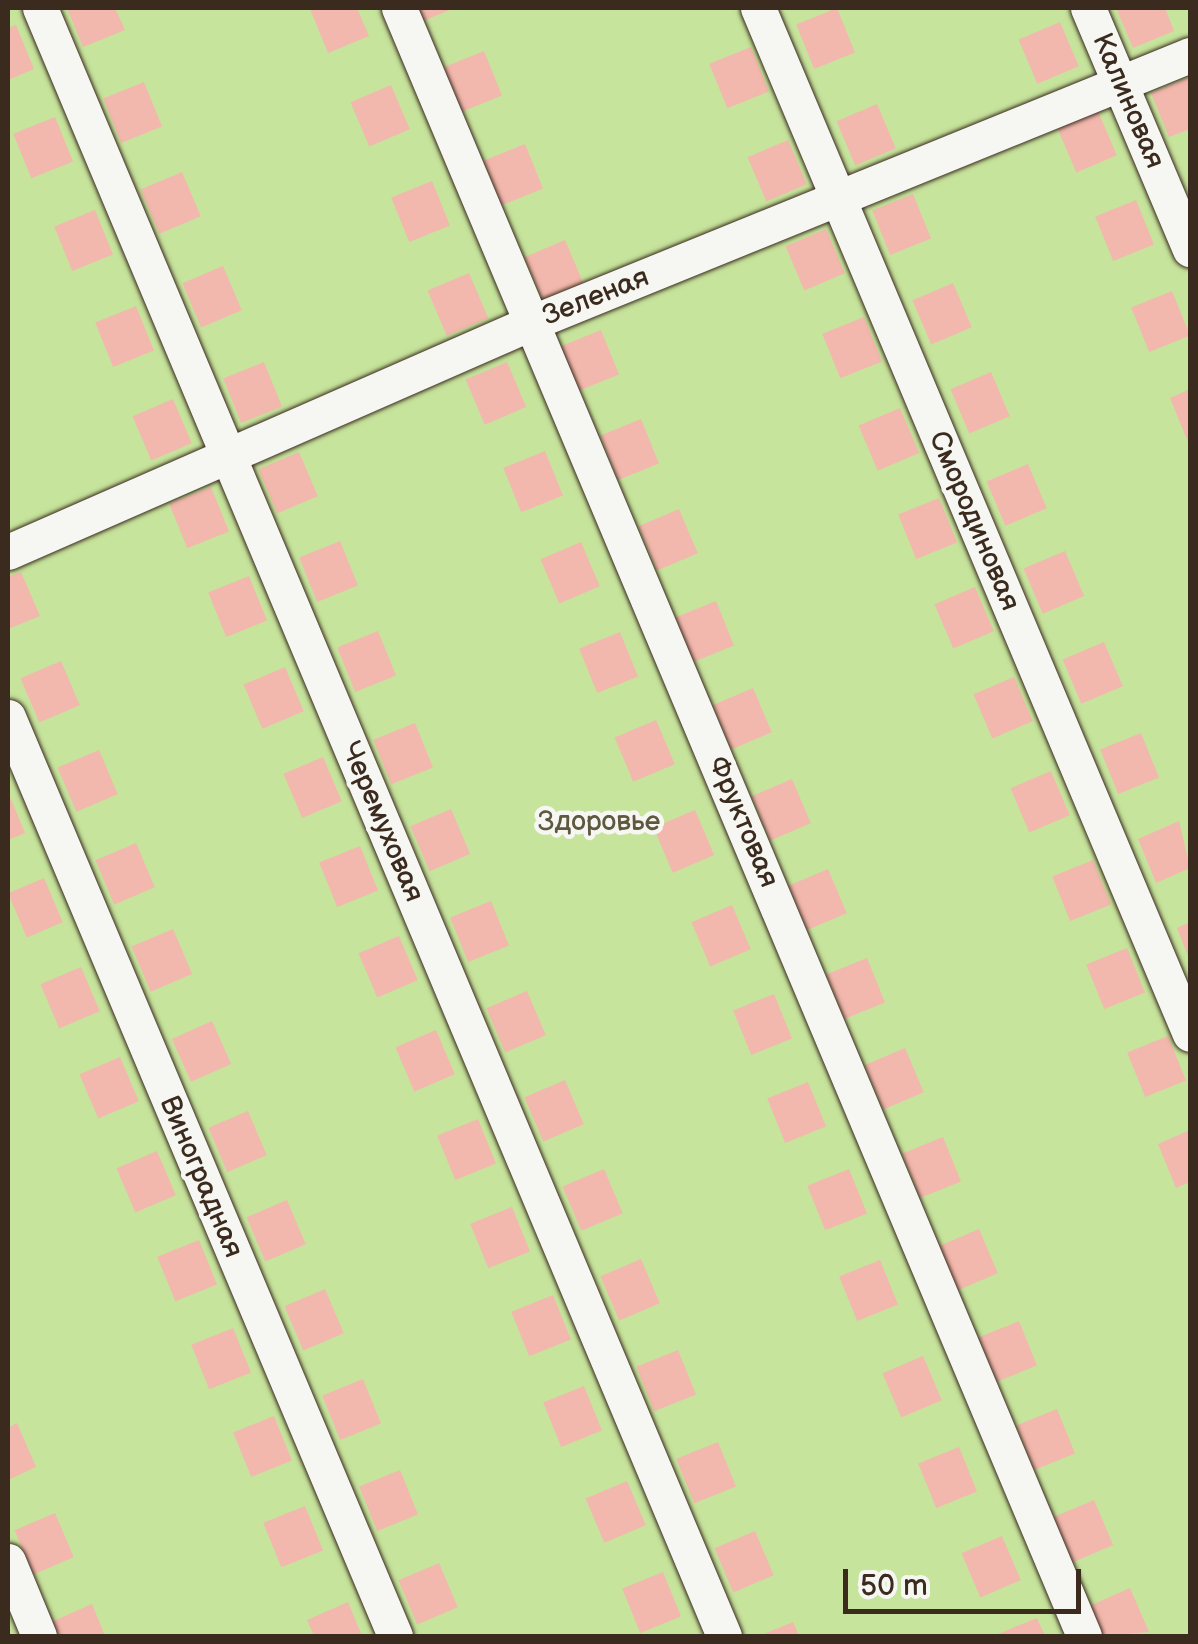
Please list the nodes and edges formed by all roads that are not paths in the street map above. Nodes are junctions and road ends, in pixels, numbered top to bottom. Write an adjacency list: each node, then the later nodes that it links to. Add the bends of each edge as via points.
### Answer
1 (40, 8): 10 (street, Черемуховая)
2 (398, 8): 9 (street, Фруктовая)
3 (758, 8): 7 (street, Смородиновая)
4 (1088, 8): 6 (street, Калиновая)
5 (1190, 55): 6 (street, Зеленая)
6 (1122, 86): 7 (street, Зеленая); 8 (street, Калиновая)
7 (838, 198): 9 (street, Зеленая); 13 (street, Смородиновая)
8 (1190, 249)
9 (533, 322): 10 (street, Зеленая); 18 (street, Фруктовая)
10 (230, 459): 11 (street, Зеленая); 17 (street, Черемуховая)
11 (8, 552)
12 (8, 718): 16 (street, Виноградная)
13 (1190, 1034)
14 (8, 1561): 15 (street)
15 (39, 1636)
16 (395, 1636)
17 (724, 1636)
18 (1084, 1636)

